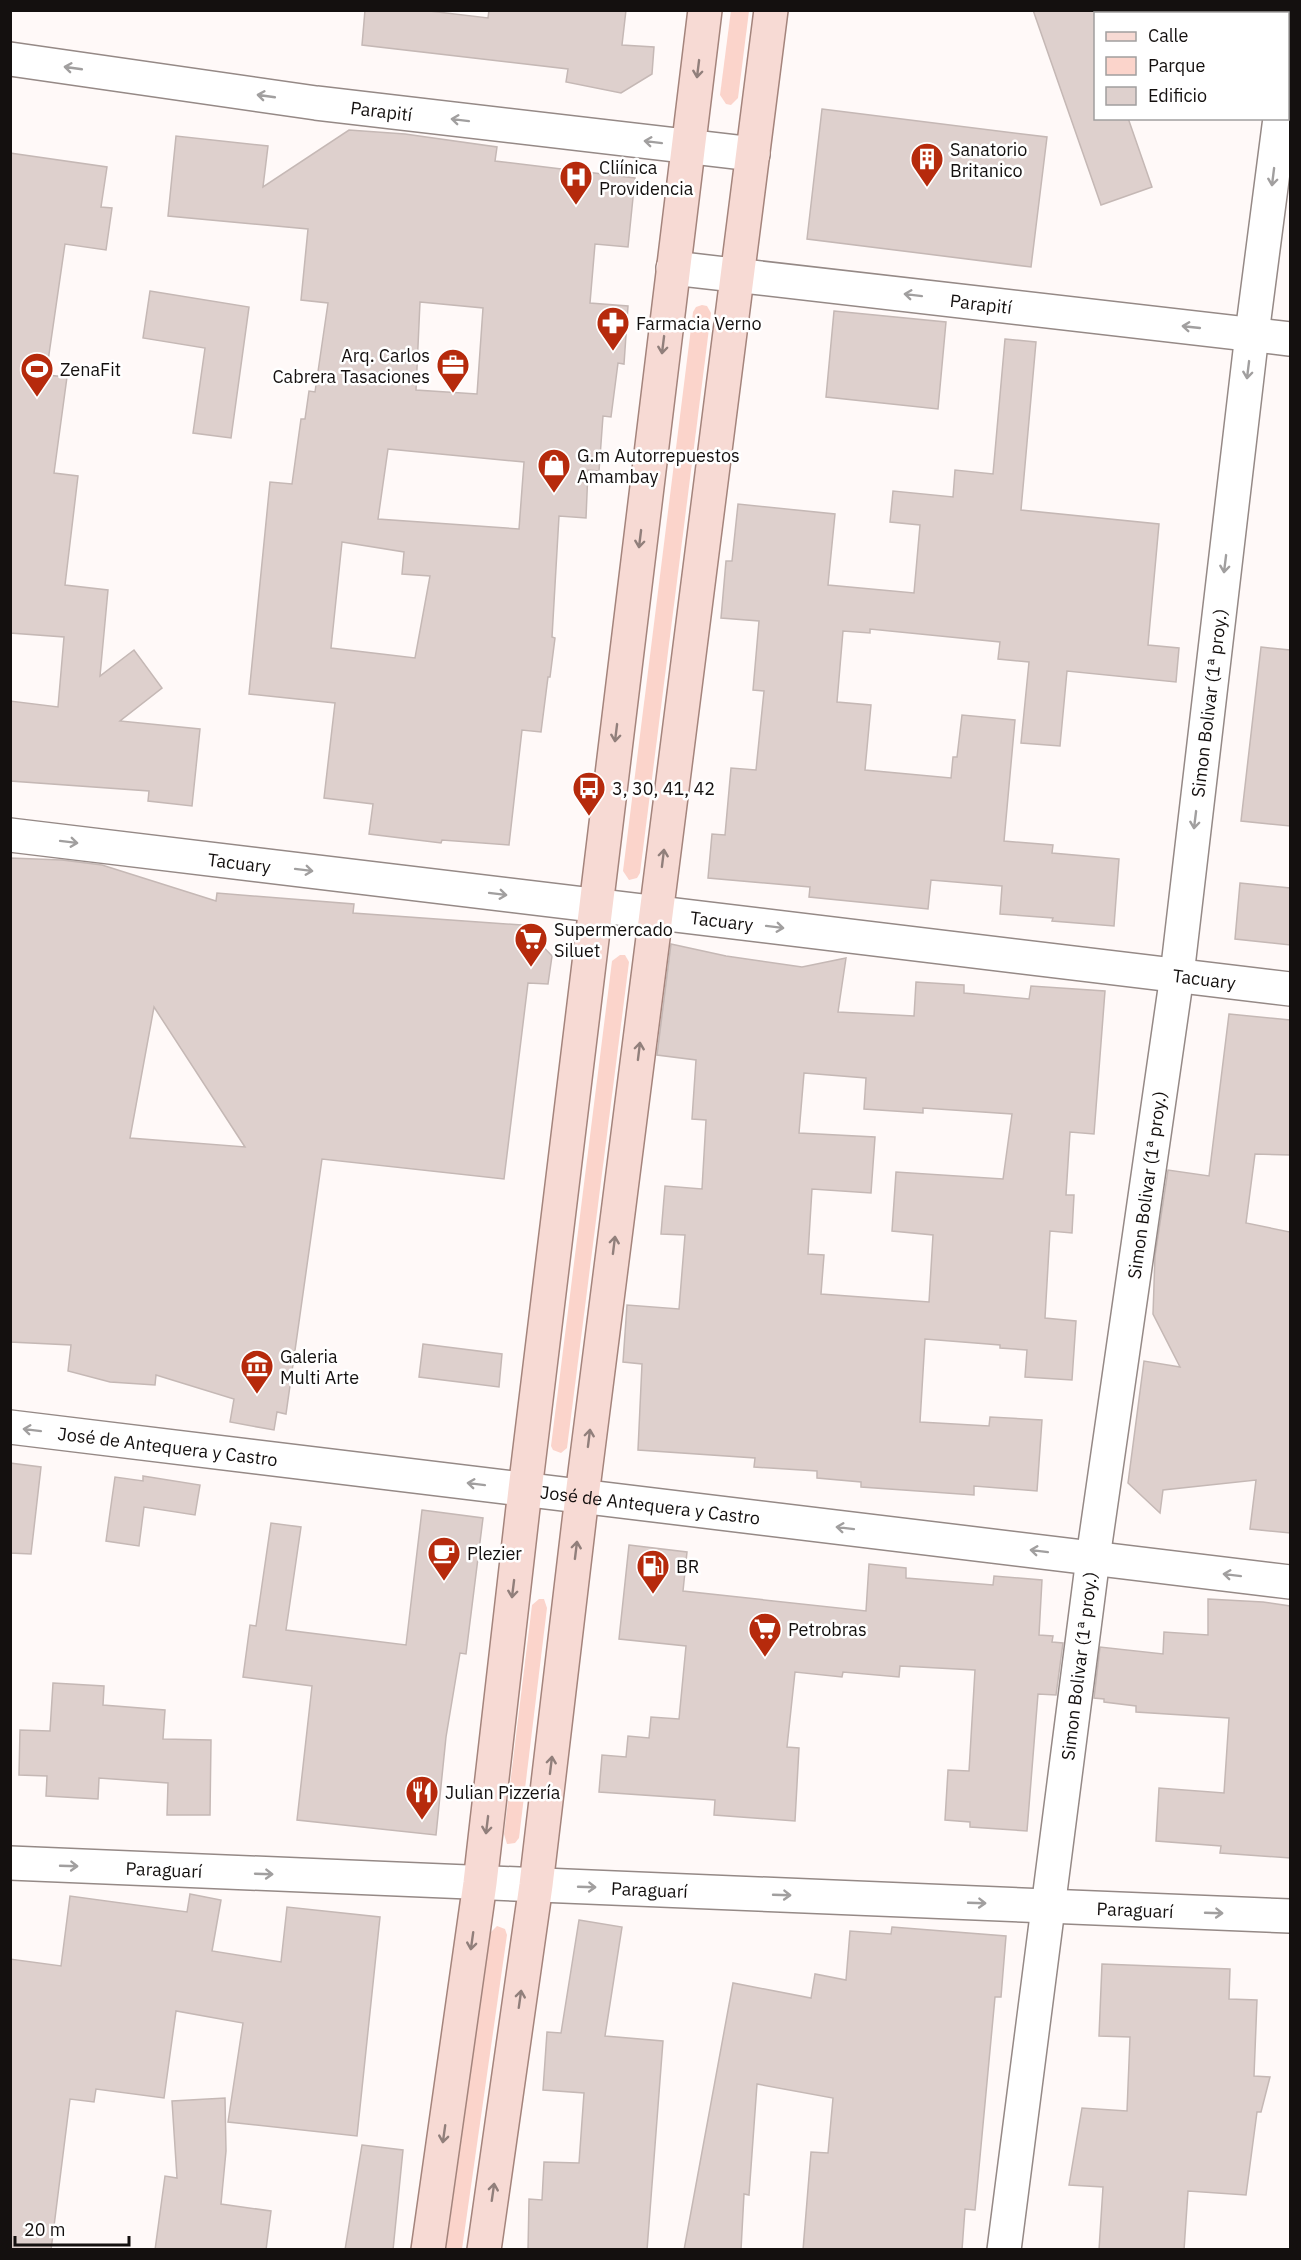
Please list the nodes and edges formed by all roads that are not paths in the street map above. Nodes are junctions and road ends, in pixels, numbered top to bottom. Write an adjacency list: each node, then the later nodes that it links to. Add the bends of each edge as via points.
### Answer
1 (705, 10): 5 (main road, one-way to 5)
2 (771, 10): 6 (main road)
3 (10, 59): 5 (street, Parapití, one-way to 3, via 316,103)
4 (1280, 120): 9 (street, Simon Bolivar (1ª proy.), one-way to 9)
5 (688, 146): 6 (street, Parapití); 7 (main road)
6 (753, 154): 8 (main road)
7 (673, 268): 8 (street, Parapití); 12 (main road, one-way to 12)
8 (737, 275): 9 (street, Parapití, one-way to 8); 13 (main road, one-way to 8)
9 (1252, 334): 10 (street, Parapití); 14 (street, Simon Bolivar (1ª proy.), one-way to 14)
10 (1290, 339)
11 (10, 836): 12 (street, Tacuary, one-way to 12)
12 (596, 905): 13 (street, Tacuary); 17 (main road)
13 (656, 913): 14 (street, Tacuary, one-way to 14); 18 (main road, one-way to 13)
14 (1177, 975): 15 (street, Tacuary); 19 (street, Simon Bolivar (1ª proy.))
15 (1290, 989)
16 (10, 1427): 17 (street, José de Antequera y Castro, one-way to 16)
17 (525, 1490): 18 (street, José de Antequera y Castro); 22 (main road, one-way to 22)
18 (582, 1496): 19 (street, José de Antequera y Castro, one-way to 18); 23 (main road, one-way to 18)
19 (1093, 1558): 20 (street, José de Antequera y Castro, one-way to 19); 24 (street, Simon Bolivar (1ª proy.))
20 (1290, 1582)
21 (10, 1863): 22 (street, Paraguarí, one-way to 22)
22 (480, 1883): 23 (street, Paraguarí); 26 (main road, one-way to 26)
23 (536, 1885): 24 (street, Paraguarí, one-way to 24); 27 (main road, one-way to 23)
24 (1048, 1906): 25 (street, Paraguarí, one-way to 25); 28 (street, Simon Bolivar (1ª proy.))
25 (1290, 1916)
26 (428, 2250)
27 (484, 2250)
28 (1004, 2250)

